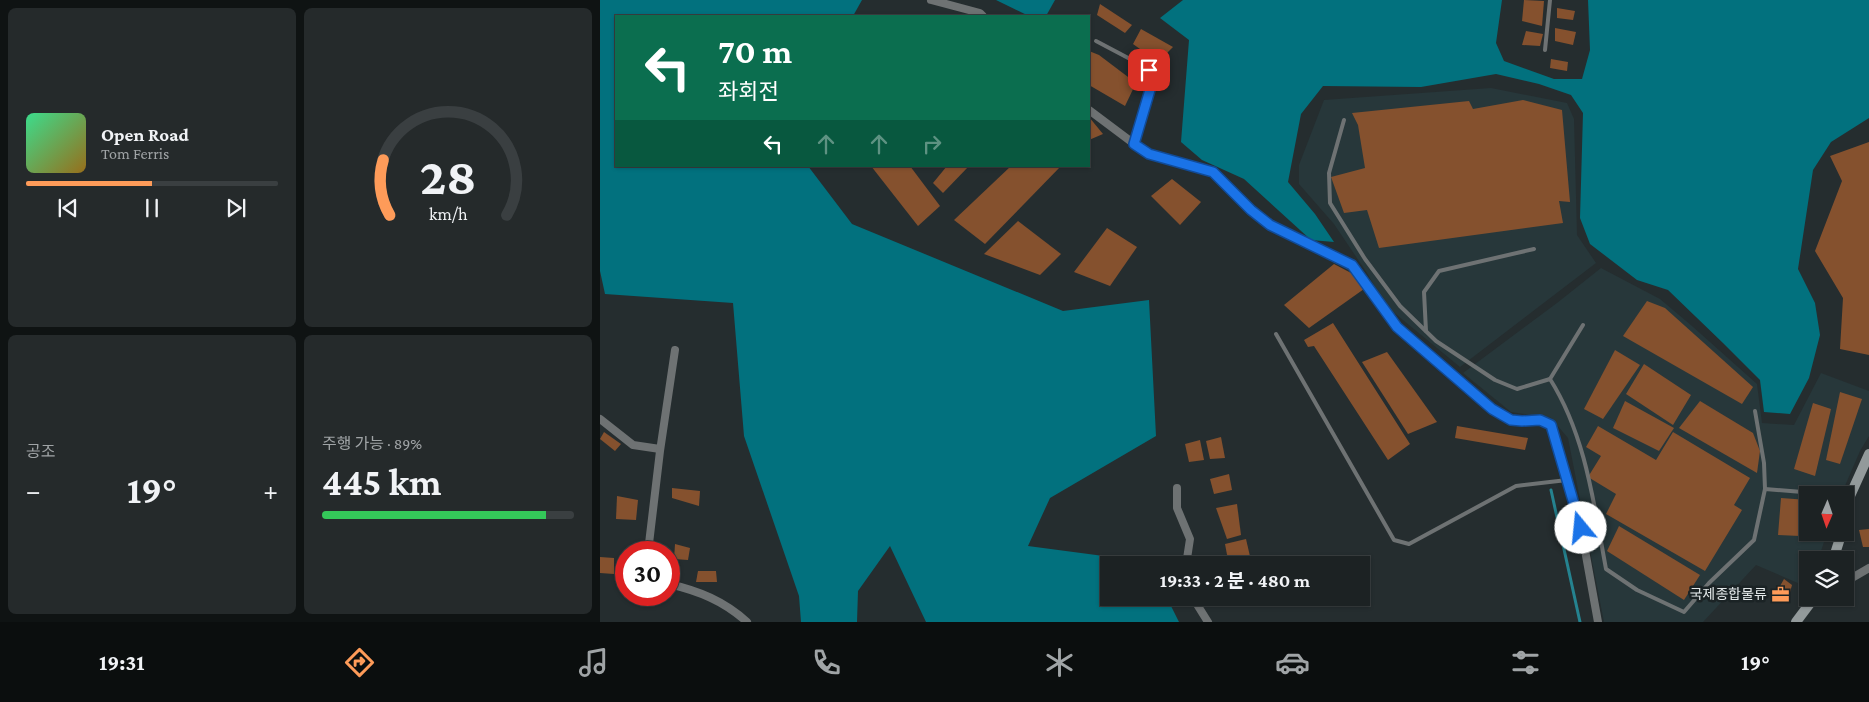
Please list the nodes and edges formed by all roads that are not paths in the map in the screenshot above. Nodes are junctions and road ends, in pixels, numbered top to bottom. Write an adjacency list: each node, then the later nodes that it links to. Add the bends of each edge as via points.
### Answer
1 (931, 0): 3 (street)
2 (1550, 0): 5 (lane)
3 (982, 15)
4 (1096, 41): 8 (lane, via 1149,70 1152,83)
5 (1545, 50)
6 (1090, 111): 8 (street)
7 (1344, 120): 11 (lane, via 1328,173 1330,203 1365,260 1400,306)
8 (1134, 144): 19 (street, via 1149,154 1213,172 1270,225 1352,265 1397,327 1492,409 1511,420 1540,420 1551,425)
9 (1534, 249): 11 (lane, via 1438,271 1424,292)
10 (1583, 325): 14 (lane)
11 (1426, 331): 14 (lane, via 1495,380 1517,389)
12 (1276, 334): 19 (lane, via 1394,540 1409,544 1516,486)
13 (675, 350): 17 (street)
14 (1550, 380): 22 (lane, via 1563,399 1586,467 1606,569 1637,590 1684,612 1754,540)
15 (1755, 412): 22 (lane)
16 (600, 419): 17 (street, via 633,445)
17 (660, 449): 24 (street)
18 (1869, 454): 20 (street)
19 (1567, 480): 33 (street, via 1581,528)
20 (1851, 486)
21 (1177, 488): 25 (street, via 1177,508 1190,539)
22 (1765, 489): 23 (lane)
23 (1799, 492)
24 (649, 541)
25 (1187, 556)
26 (1869, 568): 27 (street)
27 (1854, 577)
28 (680, 586): 31 (street, via 711,597)
29 (1198, 606): 32 (street)
30 (1808, 606): 34 (street)
31 (747, 622)
32 (1208, 622)
33 (1598, 622)
34 (1796, 622)

